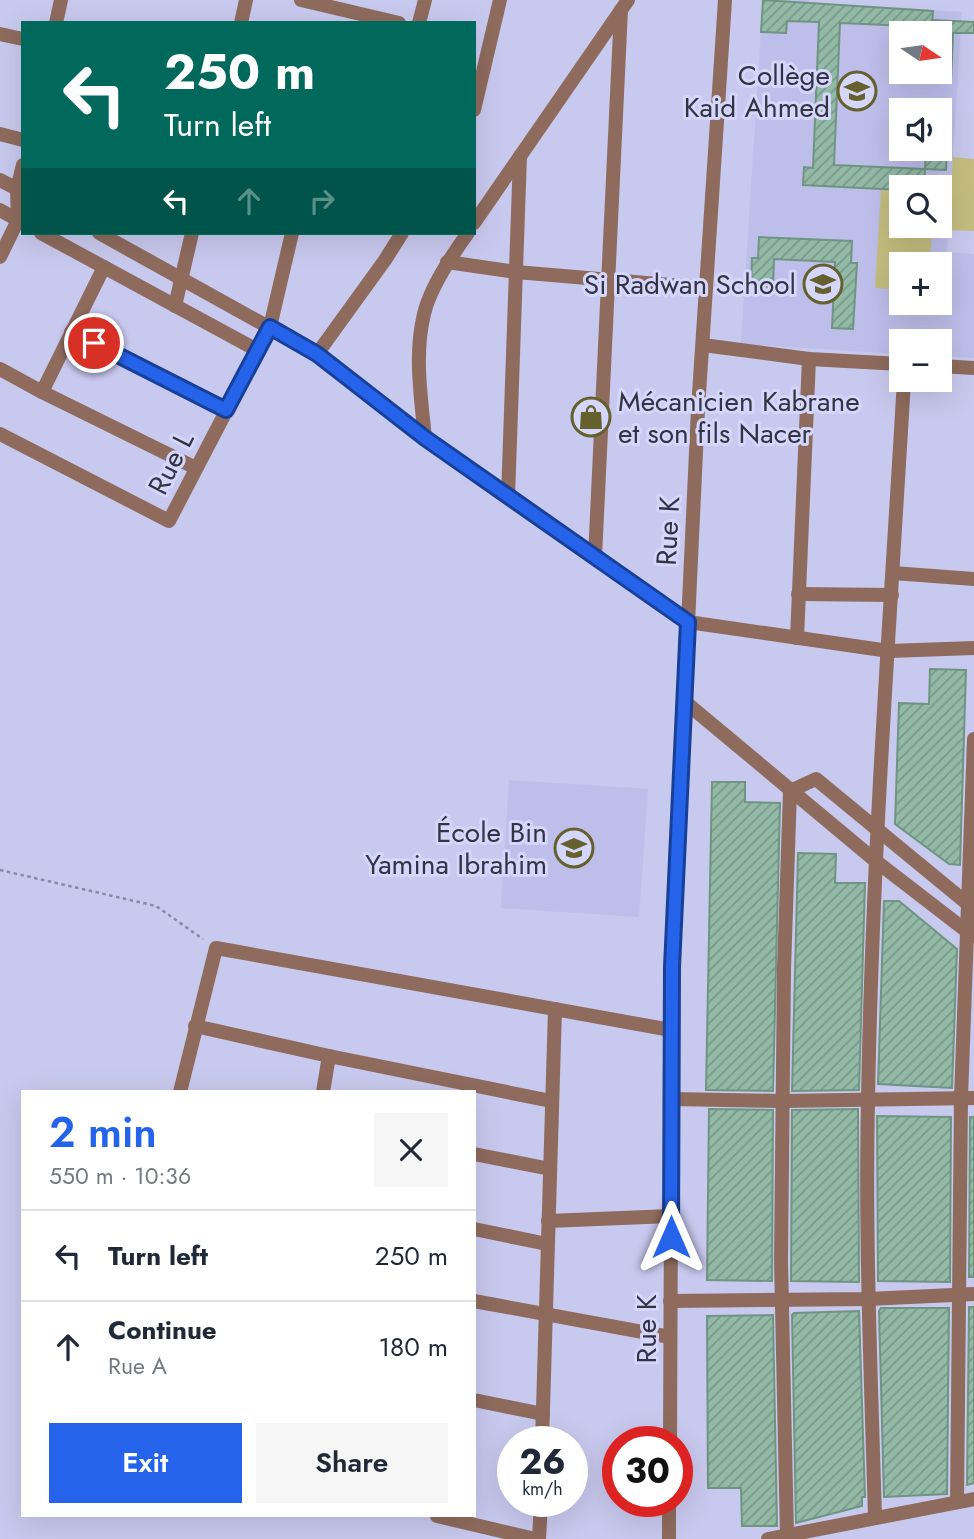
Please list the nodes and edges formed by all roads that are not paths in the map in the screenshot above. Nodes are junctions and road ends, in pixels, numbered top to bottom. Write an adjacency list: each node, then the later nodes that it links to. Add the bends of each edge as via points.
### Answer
1 (61, 0): 9 (street)
2 (246, 0): 10 (street)
3 (302, 0): 8 (street)
4 (425, 0): 12 (street)
5 (500, 0): 15 (street)
6 (725, 0): 38 (street, Rue K)
7 (624, 5): 18 (street); 37 (street)
8 (344, 11): 11 (street)
9 (56, 21)
10 (241, 21)
11 (390, 21)
12 (420, 21)
13 (0, 34): 14 (street)
14 (21, 39)
15 (476, 102)
16 (0, 134): 17 (street)
17 (21, 139)
18 (520, 156): 22 (street); 35 (street)
19 (0, 180): 20 (street)
20 (20, 191): 23 (street)
21 (0, 210): 23 (street)
22 (476, 220)
23 (21, 221): 31 (street)
24 (45, 235): 34 (street)
25 (103, 235): 34 (street); 36 (street)
26 (192, 235): 36 (street)
27 (292, 235): 40 (street, Rue L)
28 (391, 235): 32 (street)
29 (401, 235): 32 (street)
30 (467, 235): 33 (street)
31 (0, 257)
32 (385, 260): 44 (street)
33 (447, 262): 35 (street); 54 (street, via 424,312 418,365)
34 (99, 264): 39 (street); 41 (street)
35 (516, 272): 37 (street); 56 (street)
36 (181, 279): 39 (street); 40 (street)
37 (608, 279): 38 (street); 57 (street)
38 (706, 288): 42 (street, Rue K)
39 (175, 306): 43 (street)
40 (270, 327): 43 (street, Rue L); 44 (street)
41 (71, 332): 50 (street); 52 (street)
42 (703, 345): 45 (street); 62 (street, Rue K)
43 (257, 350): 52 (street, Rue L)
44 (317, 354): 54 (street)
45 (809, 359): 46 (street); 60 (street)
46 (889, 363)
47 (952, 367): 48 (street)
48 (974, 368)
49 (0, 369): 50 (street)
50 (42, 392): 55 (street)
51 (903, 392): 58 (street)
52 (226, 410): 55 (street, Rue L)
53 (0, 434): 55 (street, Rue L, via 169,521)
54 (425, 438): 56 (street)
55 (196, 468)
56 (508, 497): 57 (street)
57 (595, 557): 62 (street)
58 (893, 573): 59 (street); 61 (street)
59 (974, 579)
60 (798, 594): 61 (street); 63 (street)
61 (892, 595): 65 (street)
62 (688, 622): 63 (street); 66 (street, Rue K)
63 (796, 638): 65 (street)
64 (974, 648): 65 (street)
65 (889, 651): 69 (street)
66 (684, 701): 68 (street); 75 (street, Rue K)
67 (974, 739): 71 (street)
68 (790, 791): 69 (street, via 816,779); 70 (street); 83 (street)
69 (879, 831): 70 (street); 71 (street)
70 (877, 862): 72 (street); 81 (street)
71 (972, 907): 72 (street)
72 (971, 935): 79 (street)
73 (555, 1009): 74 (street, via 216,948); 75 (street); 82 (street)
74 (195, 1026): 76 (street); 77 (street)
75 (671, 1030): 80 (street, Rue K)
76 (329, 1056): 78 (street); 82 (street)
77 (180, 1090)
78 (323, 1090)
79 (968, 1098): 81 (street); 90 (street)
80 (671, 1099): 83 (street); 86 (street, Rue K)
81 (868, 1099): 83 (street); 91 (street)
82 (551, 1101): 85 (street)
83 (783, 1101): 94 (street)
84 (476, 1154): 85 (street)
85 (550, 1169): 87 (street)
86 (671, 1216): 87 (street); 93 (street, Rue K)
87 (548, 1221): 89 (street)
88 (476, 1228): 89 (street)
89 (547, 1244): 95 (street)
90 (967, 1294): 91 (street); 102 (street)
91 (868, 1299): 94 (street); 106 (street)
92 (476, 1301): 95 (street)
93 (670, 1301): 94 (street); 96 (street, Rue K)
94 (782, 1301): 107 (street)
95 (546, 1314): 96 (street); 98 (street)
96 (670, 1337): 100 (street, Rue K)
97 (476, 1400): 98 (street)
98 (543, 1414): 99 (street)
99 (543, 1426)
100 (670, 1426)
101 (974, 1499): 102 (street)
102 (957, 1502): 106 (street)
103 (442, 1517): 108 (street)
104 (539, 1517): 108 (street)
105 (669, 1517): 109 (street)
106 (875, 1518): 107 (street)
107 (788, 1535): 110 (street)
108 (537, 1539)
109 (669, 1539)
110 (768, 1539)

